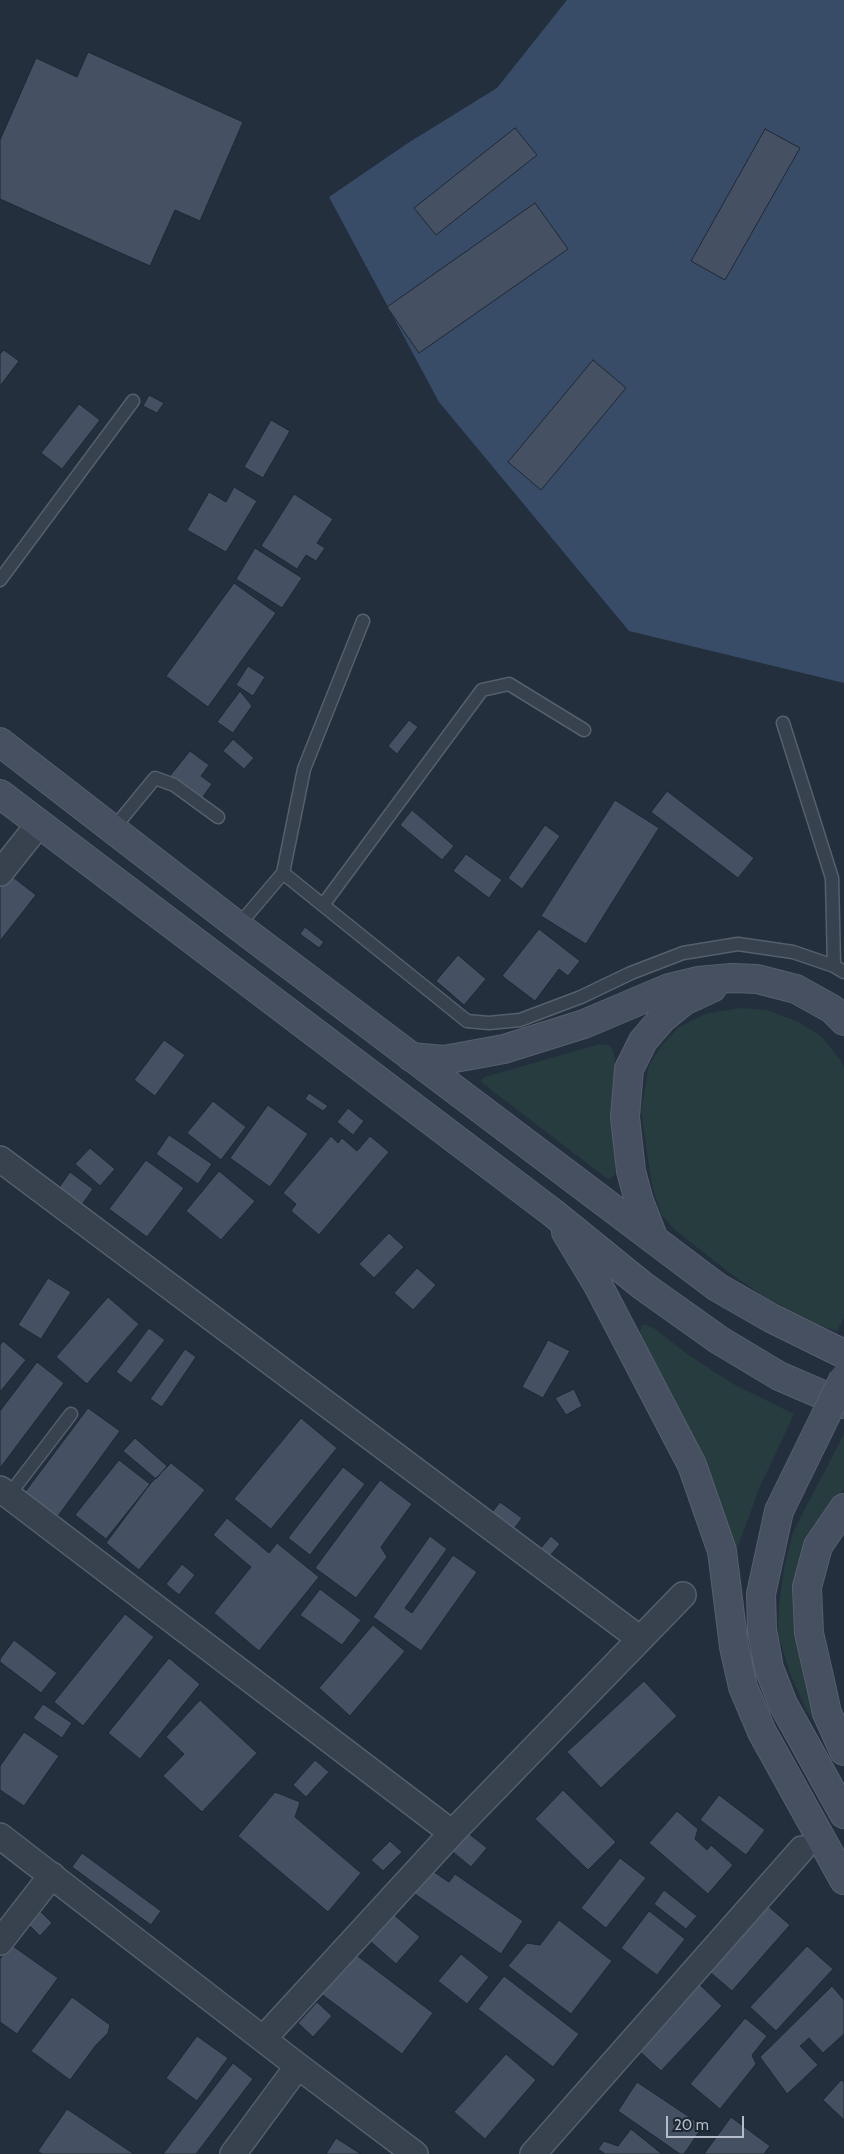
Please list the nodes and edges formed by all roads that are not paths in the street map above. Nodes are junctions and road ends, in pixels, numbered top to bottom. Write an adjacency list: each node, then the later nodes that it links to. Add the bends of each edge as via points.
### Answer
1 (133, 401): 2 (lane)
2 (0, 580)
3 (363, 621): 12 (lane, via 304,769)
4 (783, 723): 15 (lane, via 832,878)
5 (584, 730): 13 (lane, via 509,684 482,690)
6 (0, 742): 10 (main road)
7 (0, 794): 9 (main road)
8 (218, 817): 10 (lane, via 174,785 155,778)
9 (39, 824): 11 (street); 20 (main road)
10 (114, 828): 14 (main road)
11 (0, 873)
12 (283, 873): 13 (lane); 14 (lane)
13 (323, 905): 15 (lane, via 467,1021 520,1020 682,953 738,944 793,952)
14 (238, 926): 18 (main road)
15 (839, 969)
16 (732, 978): 17 (main road, via 757,979 796,989); 18 (main road, via 698,980 669,988 584,1024 504,1049 444,1060); 21 (main road, via 684,1001 662,1019 643,1041 629,1069 625,1117 631,1171)
17 (844, 1020)
18 (410, 1057): 21 (main road)
19 (0, 1159): 29 (street)
20 (553, 1212): 24 (main road, via 643,1286 718,1340 779,1376); 36 (main road, via 598,1285 692,1465 722,1551 734,1646 743,1687 762,1732)
21 (654, 1238): 22 (main road, via 717,1287)
22 (844, 1354)
23 (844, 1378): 31 (main road, bridge, via 779,1510 762,1594 762,1630 769,1668 788,1712)
24 (844, 1404)
25 (71, 1414): 26 (lane)
26 (4, 1492): 32 (street)
27 (844, 1508): 30 (main road, via 818,1546 807,1587 809,1633 828,1713)
28 (684, 1595): 29 (street)
29 (640, 1639): 32 (street)
30 (844, 1752)
31 (844, 1814)
32 (452, 1833): 38 (street)
33 (0, 1836): 35 (street)
34 (802, 1849): 42 (street)
35 (52, 1875): 37 (street); 38 (street)
36 (844, 1880)
37 (0, 1942)
38 (264, 2038): 39 (street)
39 (298, 2066): 40 (street); 41 (street)
40 (232, 2154)
41 (415, 2154)
42 (533, 2154)

